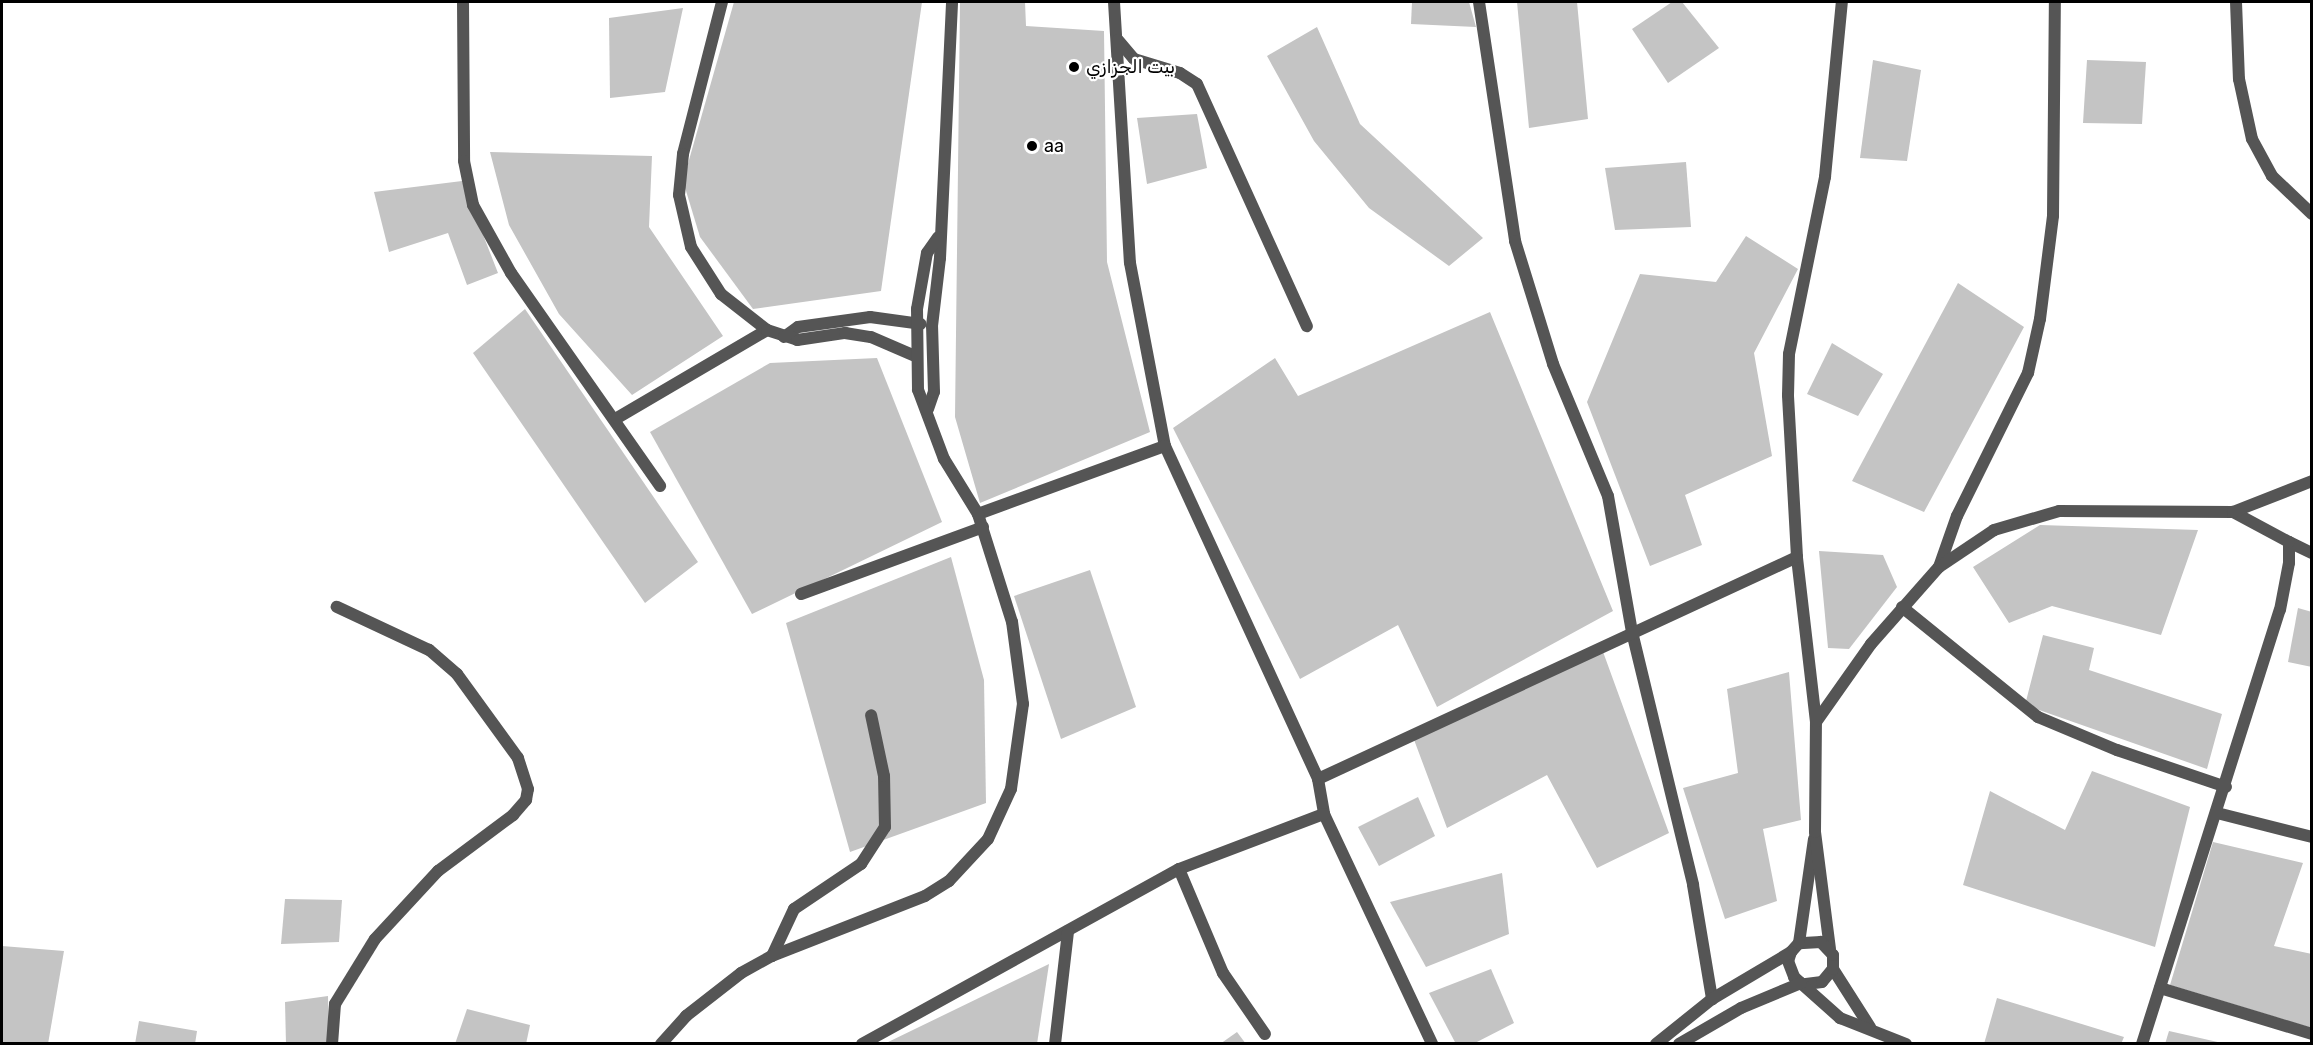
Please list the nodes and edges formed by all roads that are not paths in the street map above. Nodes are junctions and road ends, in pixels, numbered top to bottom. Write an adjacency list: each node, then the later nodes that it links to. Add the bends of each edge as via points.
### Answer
1 (463, 2): 19 (street, via 464,161 472,205 511,273)
2 (722, 2): 15 (street, via 692,110 679,195 691,247 705,271 738,310)
3 (952, 2): 11 (street)
4 (1114, 2): 9 (street)
5 (1479, 2): 33 (street, via 1515,241 1553,364 1608,496)
6 (1842, 2): 28 (street, via 1825,177 1789,354)
7 (2055, 2): 29 (street, via 2053,216 2040,319 2028,373 1957,516)
8 (2236, 2): 10 (street, via 2240,79 2252,139 2272,176)
9 (1116, 37): 14 (street, via 1134,59 1180,73 1197,84); 20 (street, via 1130,263)
10 (2312, 214)
11 (938, 237): 12 (street, via 927,253); 13 (street)
12 (916, 323): 13 (street); 16 (street, via 870,316 798,327); 17 (street)
13 (932, 326): 18 (street, via 934,392)
14 (1307, 326)
15 (767, 330): 16 (street); 19 (street)
16 (784, 337): 17 (street, via 797,340 845,333 883,341)
17 (915, 356): 18 (street, via 918,390)
18 (927, 410): 24 (street, via 944,459)
19 (616, 418): 22 (street)
20 (1165, 446): 24 (street); 36 (street)
21 (2312, 481): 23 (street)
22 (660, 486)
23 (2233, 512): 26 (street); 29 (street, via 2059,511 1994,530)
24 (978, 514): 25 (street)
25 (983, 527): 30 (street); 46 (street, via 1012,622 1023,704 1015,770 1002,815 970,861 925,896)
26 (2289, 542): 27 (street); 37 (street, via 2280,610)
27 (2312, 554)
28 (1797, 557): 33 (street); 35 (street)
29 (1939, 567): 32 (street)
30 (801, 594)
31 (337, 607): 54 (street, via 429,650 457,674 518,758 528,789 526,800 513,814 438,871 375,939 335,1004)
32 (1902, 607): 35 (street); 37 (street, via 2038,717 2117,750)
33 (1632, 632): 36 (street); 50 (street, via 1693,885)
34 (871, 715): 46 (street, via 884,776 885,827 861,864 794,909)
35 (1816, 722): 40 (street)
36 (1318, 779): 39 (street)
37 (2226, 787): 38 (street)
38 (2217, 813): 41 (street); 49 (street)
39 (1324, 814): 42 (street); 58 (street)
40 (1815, 832): 44 (street); 45 (street)
41 (2312, 837)
42 (1179, 869): 43 (street); 52 (street, via 1223,973)
43 (1068, 931): 56 (street); 57 (street)
44 (1795, 947): 45 (street, via 1810,939); 48 (street, via 1790,969); 50 (street)
45 (1830, 949): 47 (street)
46 (772, 956): 55 (street, via 712,993)
47 (1833, 969): 48 (street, via 1822,982); 51 (street)
48 (1804, 983): 51 (street, via 1840,1017); 60 (street, via 1733,1012)
49 (2160, 988): 53 (street); 62 (street)
50 (1712, 999): 59 (street)
51 (1870, 1027): 61 (street)
52 (1265, 1034)
53 (2312, 1034)
54 (332, 1044)
55 (660, 1044)
56 (862, 1044)
57 (1055, 1044)
58 (1432, 1044)
59 (1656, 1044)
60 (1679, 1044)
61 (1906, 1044)
62 (2142, 1044)

